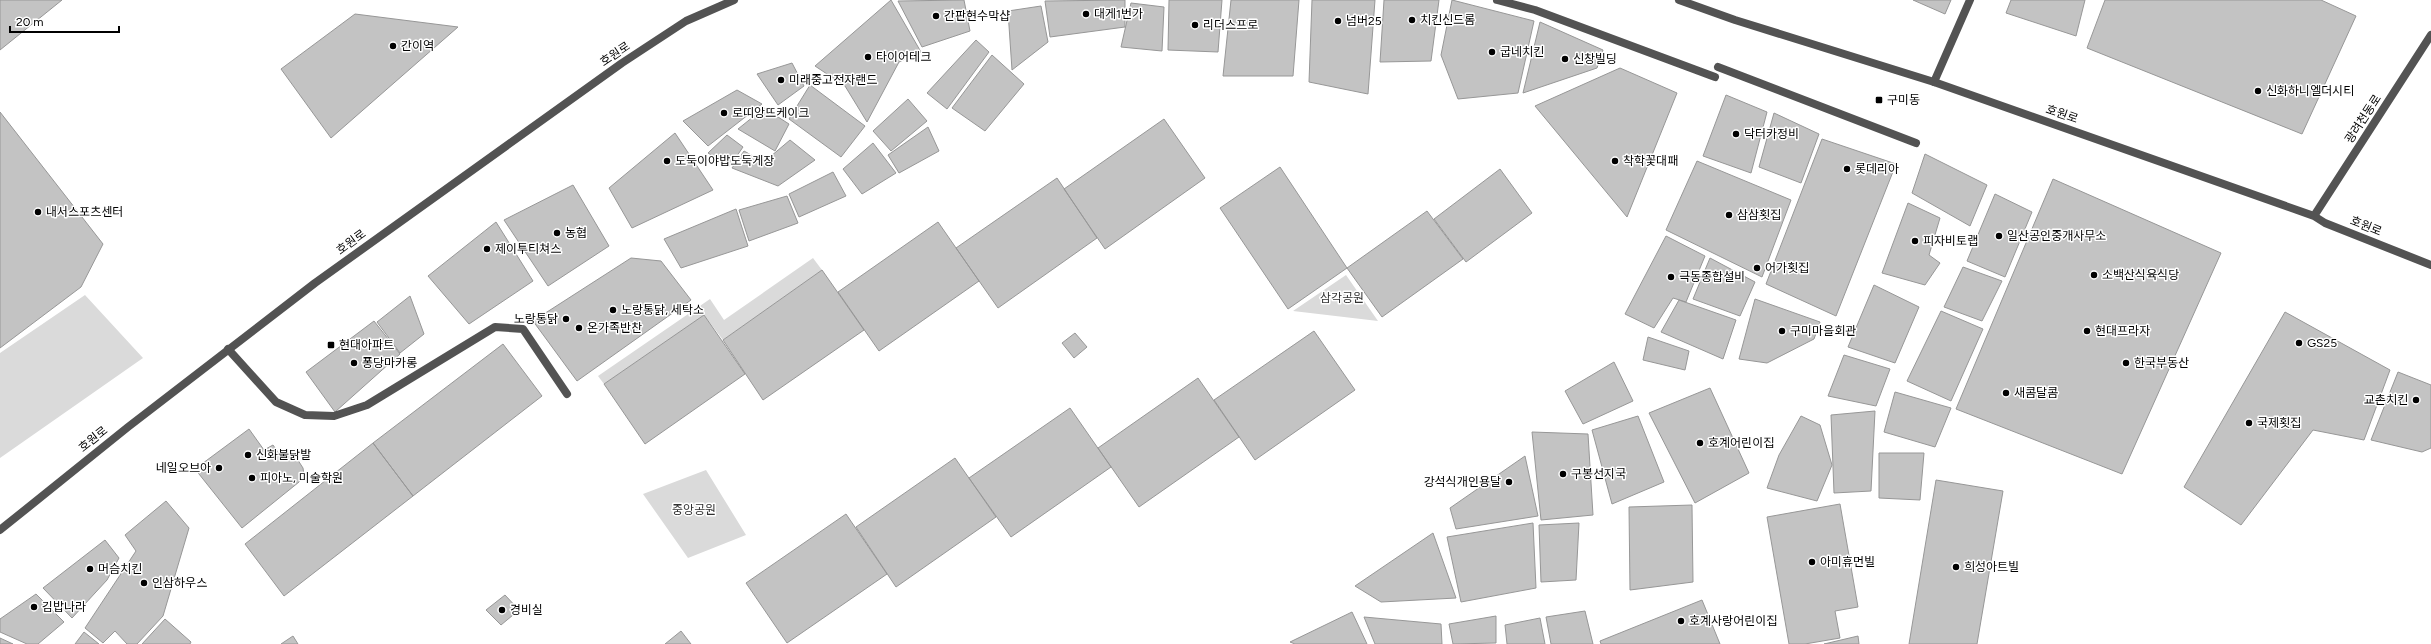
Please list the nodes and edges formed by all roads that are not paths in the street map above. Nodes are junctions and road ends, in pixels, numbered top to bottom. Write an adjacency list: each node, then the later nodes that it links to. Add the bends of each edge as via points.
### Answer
1 (734, 0): 12 (street, 호원로, via 686,21 622,63 315,283)
2 (1497, 0): 7 (street, via 1535,10)
3 (1679, 0): 8 (street, 호원로)
4 (1970, 0): 8 (street)
5 (2431, 35): 10 (street, 광려천동로)
6 (1718, 66): 9 (street)
7 (1715, 77)
8 (1934, 82): 10 (street, 호원로)
9 (1916, 143)
10 (2314, 216): 11 (street, 호원로, via 2325,223)
11 (2431, 265)
12 (228, 349): 13 (street, via 276,402 305,415 334,416 367,405 495,327 523,329); 14 (street, 호원로)
13 (567, 394)
14 (0, 530)

